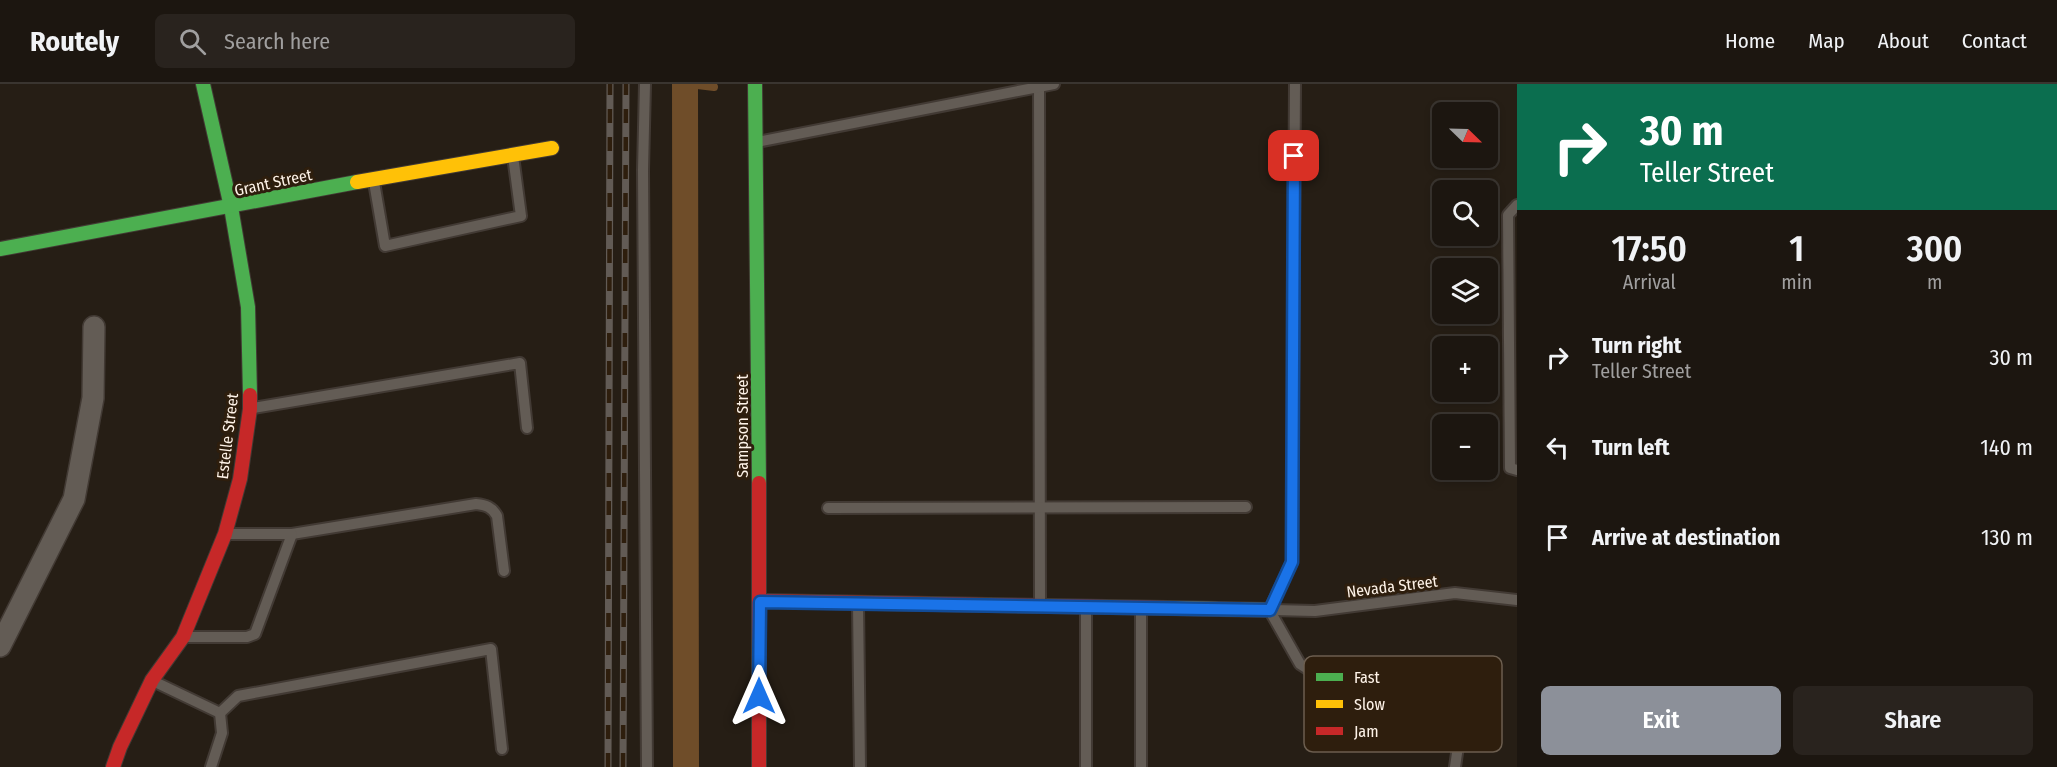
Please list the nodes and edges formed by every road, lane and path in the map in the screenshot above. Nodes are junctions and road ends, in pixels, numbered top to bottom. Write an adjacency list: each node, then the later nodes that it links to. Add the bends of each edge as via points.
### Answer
1 (203, 84): 12 (street, Estelle Street)
2 (645, 84): 40 (lane)
3 (756, 84): 7 (street, Sampson Street)
4 (1054, 84): 6 (lane)
5 (1295, 84): 30 (lane, via 1292,562)
6 (1039, 87): 7 (lane); 18 (lane)
7 (756, 142): 25 (street, Sampson Street)
8 (552, 148): 9 (street, Grant Street)
9 (513, 155): 10 (street, Grant Street); 10 (lane, via 521,216 385,246)
10 (373, 178): 12 (street, Grant Street)
11 (1517, 205): 17 (lane, via 1508,215 1510,468)
12 (231, 207): 13 (street, Grant Street); 15 (street, Estelle Street, via 248,307)
13 (0, 249)
14 (94, 327): 32 (street, via 93,398 74,499)
15 (250, 408): 16 (lane, via 520,363); 21 (street, Estelle Street, via 240,479)
16 (527, 428)
17 (1517, 470)
18 (1040, 507): 19 (lane); 20 (lane); 27 (lane)
19 (1246, 507)
20 (828, 508)
21 (225, 534): 22 (lane); 31 (street, Estelle Street)
22 (292, 534): 23 (lane, via 486,505 497,516); 31 (lane, via 255,634)
23 (504, 571)
24 (1517, 600): 30 (lane, Nevada Street, via 1455,593 1315,611)
25 (760, 602): 26 (street); 41 (street, Sampson Street)
26 (858, 603): 27 (street); 42 (lane)
27 (1040, 606): 28 (street)
28 (1086, 607): 29 (street); 43 (lane)
29 (1141, 608): 30 (street); 44 (lane)
30 (1270, 610): 33 (lane)
31 (183, 637): 34 (street, Estelle Street)
32 (0, 646)
33 (1304, 667)
34 (152, 680): 35 (lane); 38 (street, Estelle Street)
35 (220, 713): 36 (lane, via 238,696 491,649); 39 (lane, via 222,733)
36 (502, 750)
37 (1457, 752): 45 (lane)
38 (113, 767)
39 (211, 767)
40 (646, 767)
41 (759, 767)
42 (860, 767)
43 (1086, 767)
44 (1140, 767)
45 (1455, 767)

